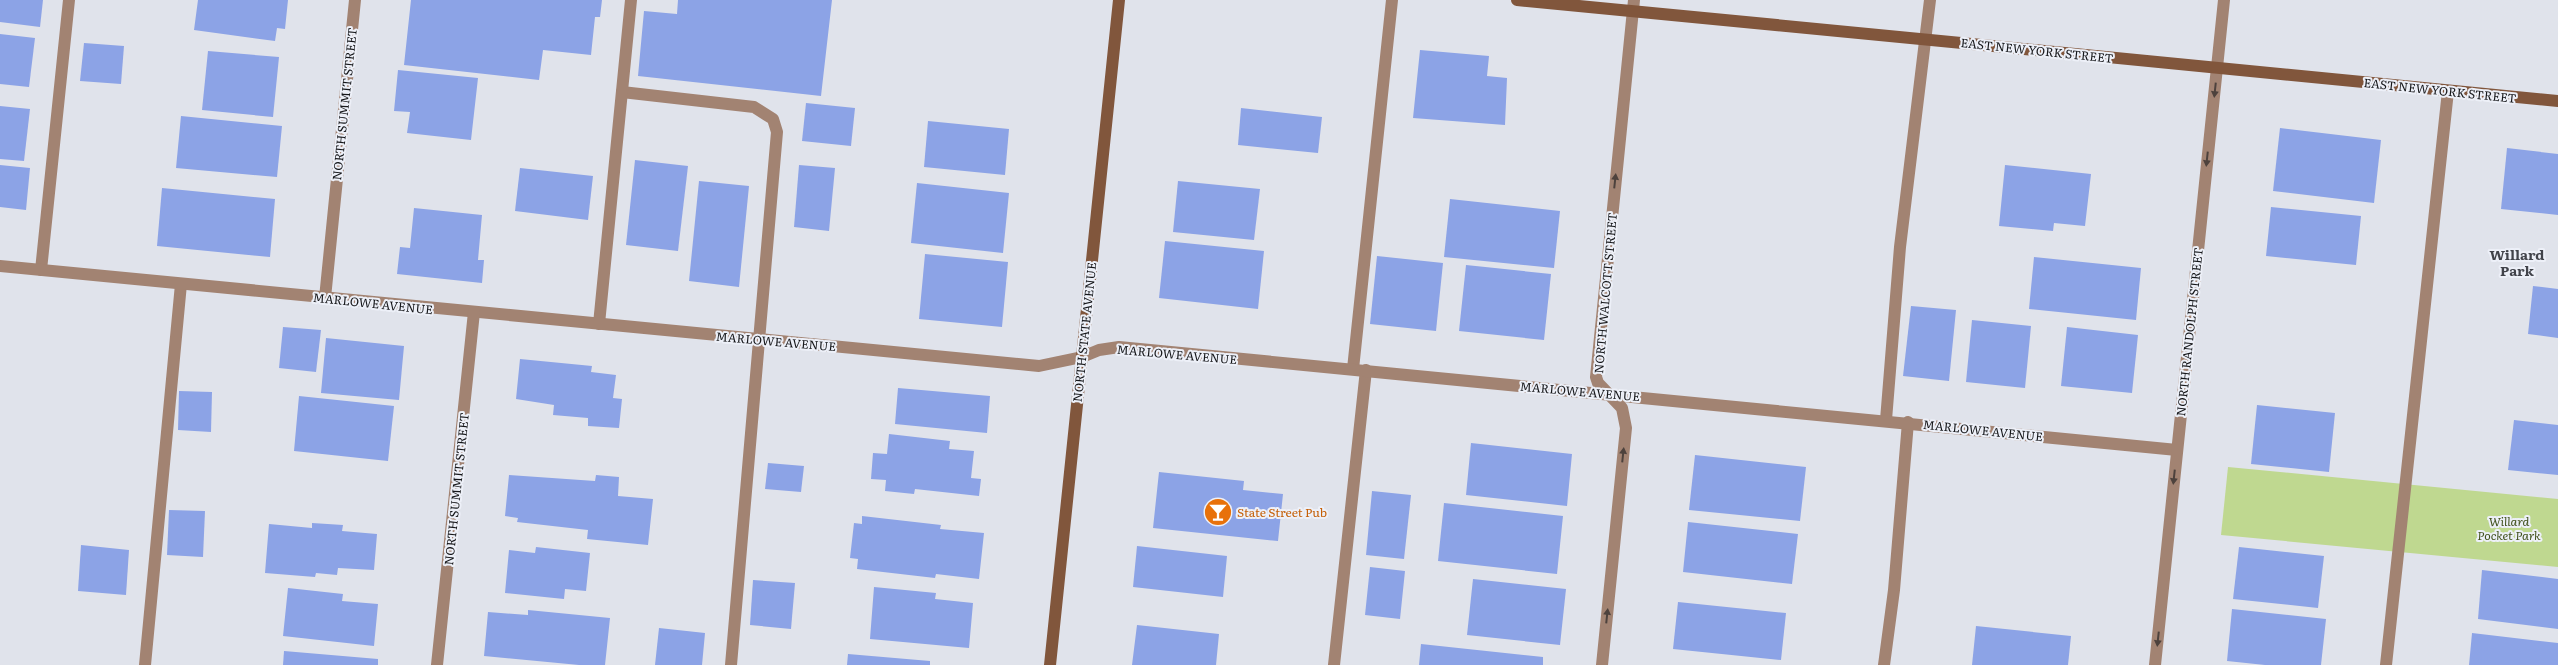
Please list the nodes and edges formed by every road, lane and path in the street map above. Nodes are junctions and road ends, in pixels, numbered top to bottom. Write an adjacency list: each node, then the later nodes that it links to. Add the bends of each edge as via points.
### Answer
1 (69, 0): 16 (street)
2 (355, 0): 18 (street, NORTH SUMMIT STREET)
3 (631, 0): 13 (street)
4 (1119, 0): 22 (main road, NORTH STATE AVENUE)
5 (1392, 0): 23 (street)
6 (1516, 0): 9 (main road, EAST NEW YORK STREET)
7 (1930, 0): 10 (street)
8 (2224, 0): 11 (street, NORTH RANDOLPH STREET)
9 (1634, 5): 10 (main road, EAST NEW YORK STREET); 24 (street, NORTH WALCOTT STREET, one-way to 9, via 1596,377)
10 (1926, 38): 11 (main road, EAST NEW YORK STREET); 25 (street, via 1902,237)
11 (2217, 69): 12 (main road, EAST NEW YORK STREET); 27 (street, NORTH RANDOLPH STREET, one-way to 27)
12 (2448, 91): 14 (main road, EAST NEW YORK STREET); 36 (street)
13 (622, 92): 20 (street); 21 (street, via 754,107 773,119 777,132 777,155)
14 (2558, 101)
15 (0, 266): 16 (street, MARLOWE AVENUE)
16 (41, 270): 17 (street, MARLOWE AVENUE)
17 (181, 284): 18 (street, MARLOWE AVENUE); 28 (street)
18 (325, 298): 19 (street, MARLOWE AVENUE)
19 (474, 312): 20 (street, MARLOWE AVENUE); 29 (street, NORTH SUMMIT STREET)
20 (599, 324): 21 (street, MARLOWE AVENUE)
21 (760, 340): 22 (street, MARLOWE AVENUE, via 1039,366); 30 (street)
22 (1082, 357): 23 (street, MARLOWE AVENUE, via 1090,352 1119,347); 31 (main road, NORTH STATE AVENUE)
23 (1360, 370): 24 (street, MARLOWE AVENUE); 32 (street)
24 (1606, 393): 25 (street, MARLOWE AVENUE); 33 (street, NORTH WALCOTT STREET, one-way to 24, via 1626,428 1622,408)
25 (1886, 420): 26 (street, MARLOWE AVENUE)
26 (1908, 422): 27 (street, MARLOWE AVENUE); 34 (street, via 1894,590)
27 (2177, 450): 35 (street, NORTH RANDOLPH STREET, one-way to 35)
28 (145, 665)
29 (437, 665)
30 (731, 665)
31 (1050, 665)
32 (1334, 665)
33 (1602, 665)
34 (1884, 665)
35 (2155, 665)
36 (2386, 665)

